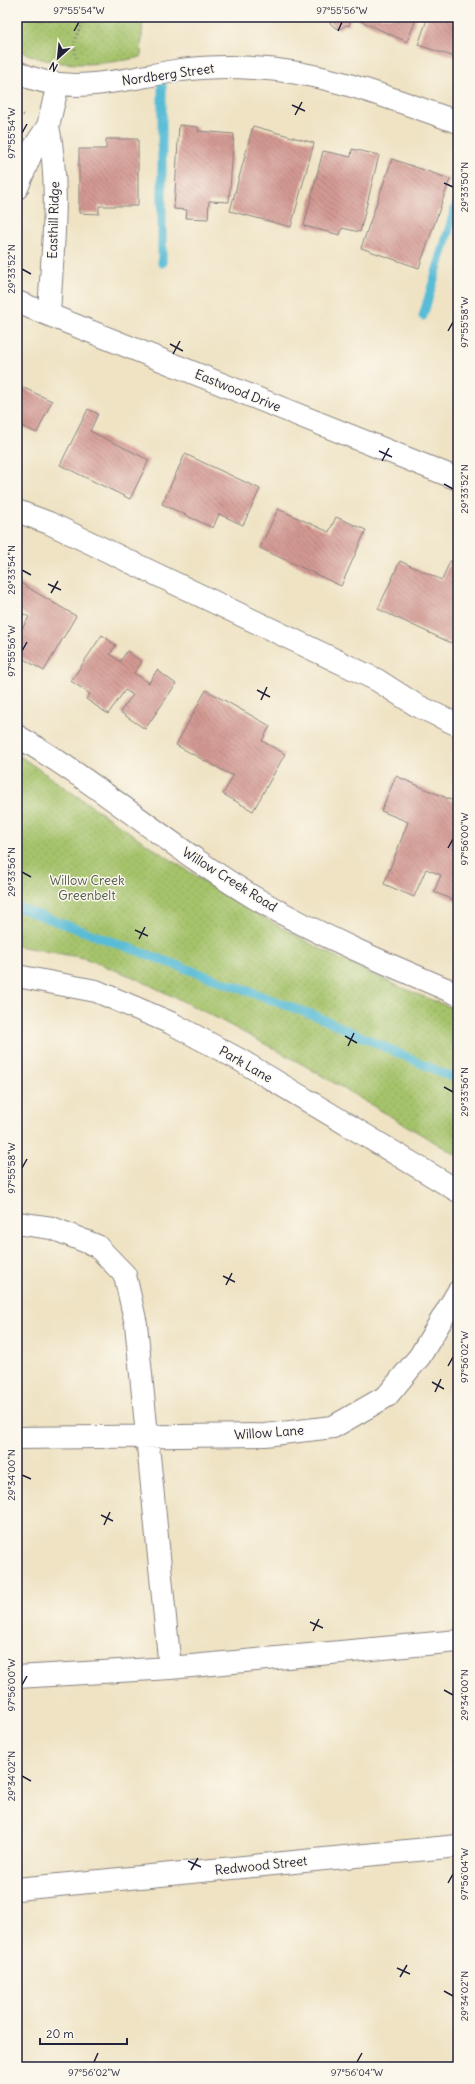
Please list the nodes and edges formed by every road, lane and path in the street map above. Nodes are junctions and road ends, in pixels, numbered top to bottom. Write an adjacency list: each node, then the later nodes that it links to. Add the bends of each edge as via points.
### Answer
1 (84, 17): 3 (path, via 74,43)
2 (69, 58): 3 (path)
3 (76, 59): 4 (path)
4 (83, 59)
5 (17, 72): 6 (street, Nordberg Street, via 29,78)
6 (58, 84): 7 (street, Nordberg Street, via 90,85 213,67 285,70 327,79); 8 (street, Easthill Ridge)
7 (458, 122)
8 (48, 126): 9 (street, Easthill Ridge, via 33,149); 11 (street, Easthill Ridge, via 55,181)
9 (17, 188)
10 (17, 302): 11 (street, Eastwood Drive)
11 (49, 314): 12 (street, Eastwood Drive)
12 (458, 479)
13 (17, 511): 14 (street, via 49,523 370,676 416,705)
14 (458, 725)
15 (17, 736): 17 (street, Willow Creek Road, via 55,758 255,898 364,954)
16 (17, 976): 18 (street, Park Lane, via 96,991 170,1023 240,1060)
17 (458, 994)
18 (458, 1191)
19 (17, 1223): 21 (street, via 52,1228 97,1246 125,1275 136,1324)
20 (458, 1292): 21 (street, Willow Lane, via 420,1356 388,1396 333,1427 265,1435)
21 (147, 1436): 22 (street, Willow Lane); 24 (street)
22 (17, 1438)
23 (458, 1642): 24 (street)
24 (170, 1668): 25 (street)
25 (17, 1677)
26 (458, 1846): 27 (street, Redwood Street)
27 (17, 1889)

